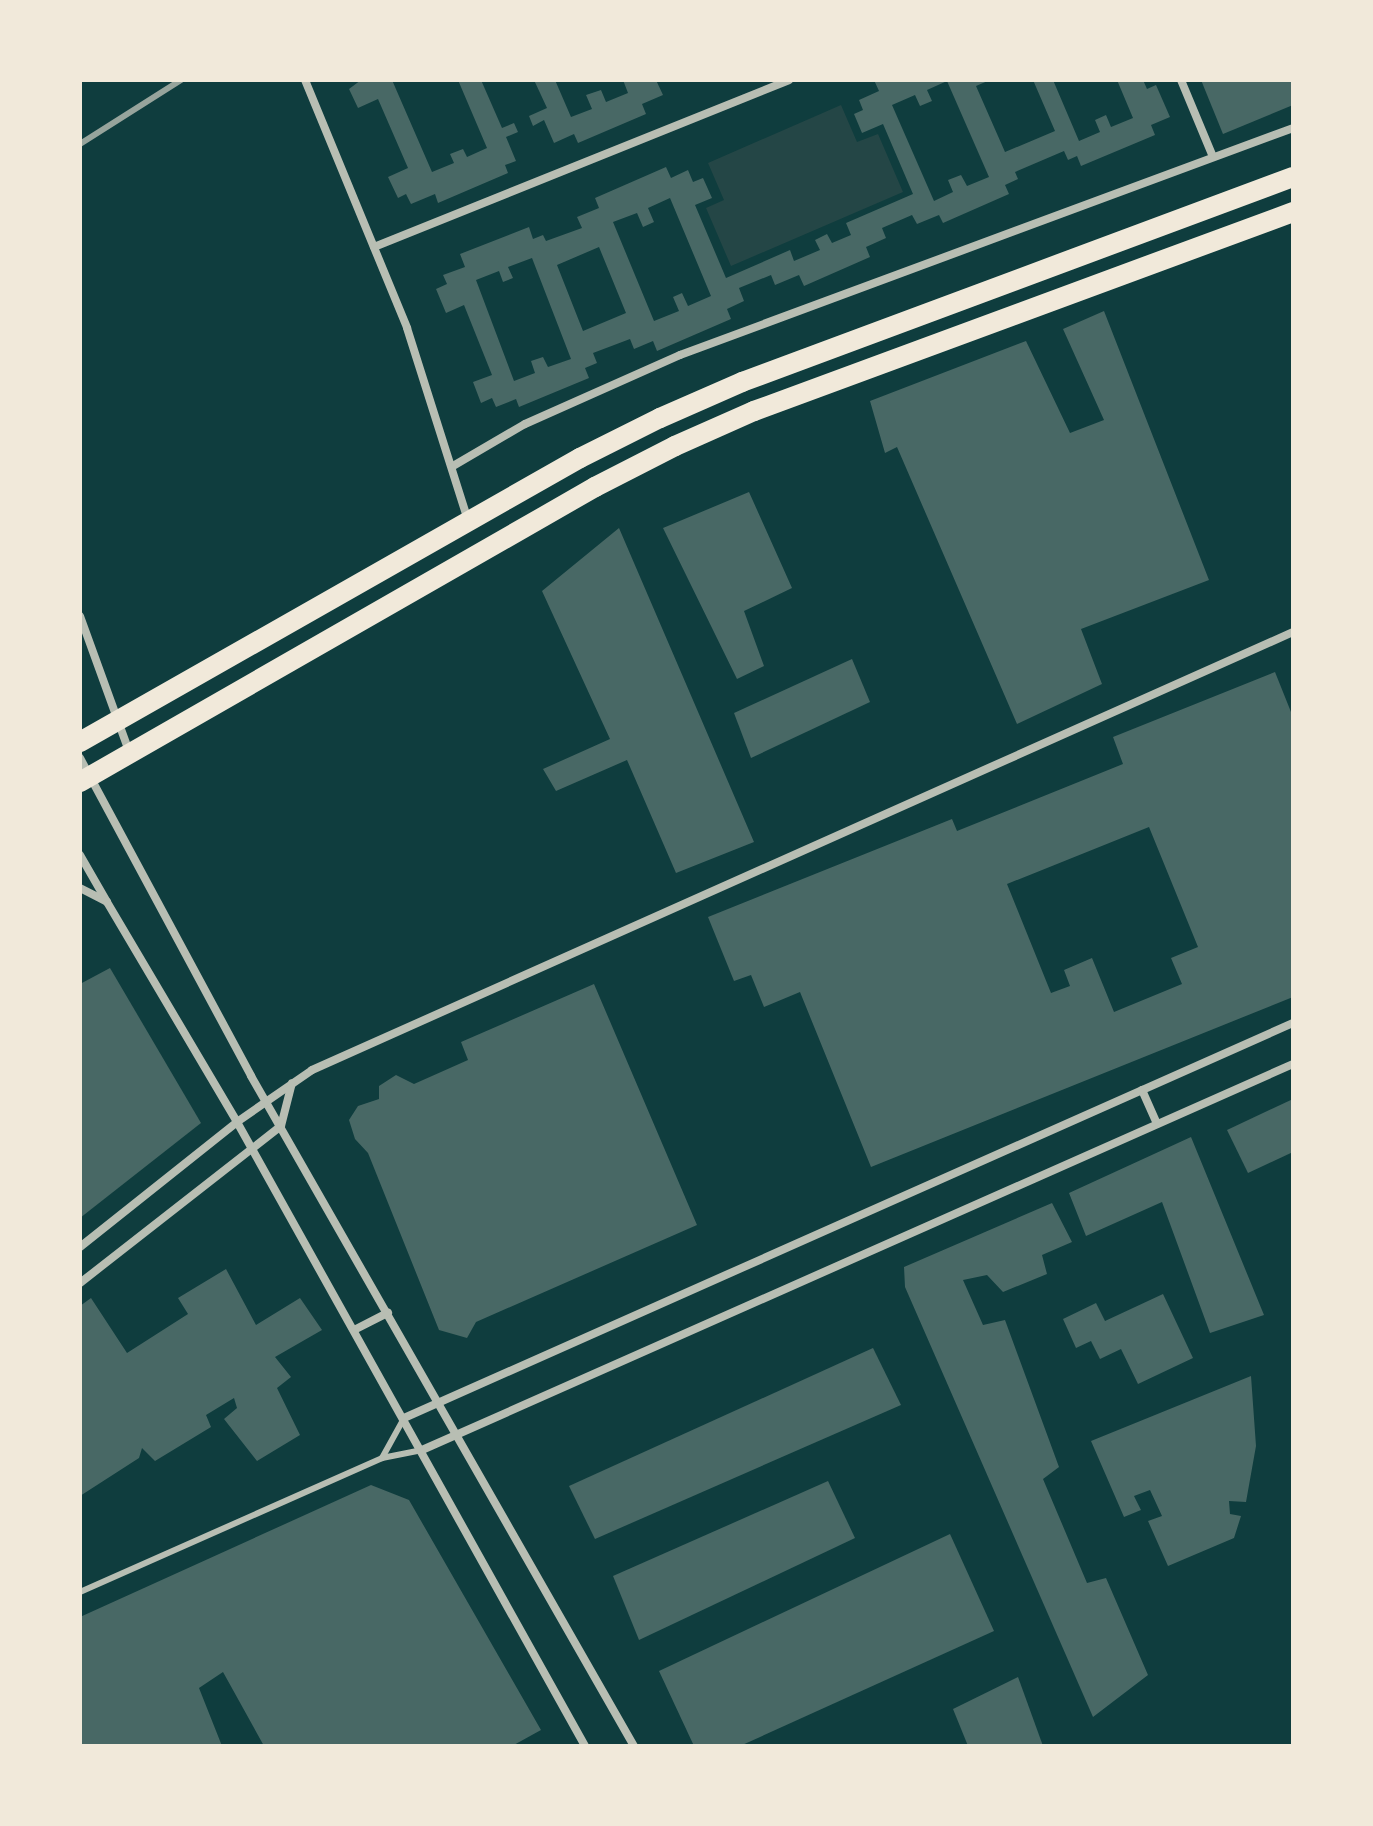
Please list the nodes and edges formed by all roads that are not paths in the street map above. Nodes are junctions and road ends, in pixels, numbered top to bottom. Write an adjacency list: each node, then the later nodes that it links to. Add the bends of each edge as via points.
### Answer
1 (305, 80): 8 (street)
2 (789, 80): 8 (street)
3 (1181, 80): 5 (street)
4 (1293, 128): 5 (street)
5 (1213, 157): 9 (street, via 680,355 525,424)
6 (1293, 177): 10 (main road, via 742,382 580,458)
7 (1293, 212): 15 (main road, via 754,411 675,446)
8 (374, 247): 9 (street)
9 (453, 466): 10 (street)
10 (468, 520): 13 (main road)
11 (80, 616): 13 (street)
12 (1293, 632): 23 (street)
13 (118, 723): 14 (main road); 15 (street)
14 (80, 742)
15 (131, 756): 17 (main road)
16 (80, 758): 17 (street)
17 (85, 780): 25 (street)
18 (80, 855): 20 (street)
19 (80, 888): 20 (street)
20 (107, 902): 26 (street)
21 (1293, 1023): 24 (street)
22 (1293, 1064): 27 (street)
23 (292, 1082): 25 (street); 28 (street)
24 (1142, 1090): 27 (street); 34 (street)
25 (265, 1100): 26 (street); 28 (street)
26 (237, 1122): 29 (street); 30 (street)
27 (1157, 1124): 36 (street)
28 (281, 1126): 29 (street); 32 (street)
29 (253, 1149): 31 (street); 33 (street)
30 (80, 1247)
31 (80, 1283)
32 (388, 1313): 33 (street); 34 (street)
33 (356, 1329): 35 (street)
34 (439, 1402): 35 (street); 36 (street)
35 (404, 1418): 37 (street); 38 (lane)
36 (457, 1435): 37 (street); 41 (street)
37 (422, 1450): 38 (lane); 40 (street)
38 (382, 1458): 39 (lane)
39 (80, 1592)
40 (585, 1746)
41 (634, 1746)

